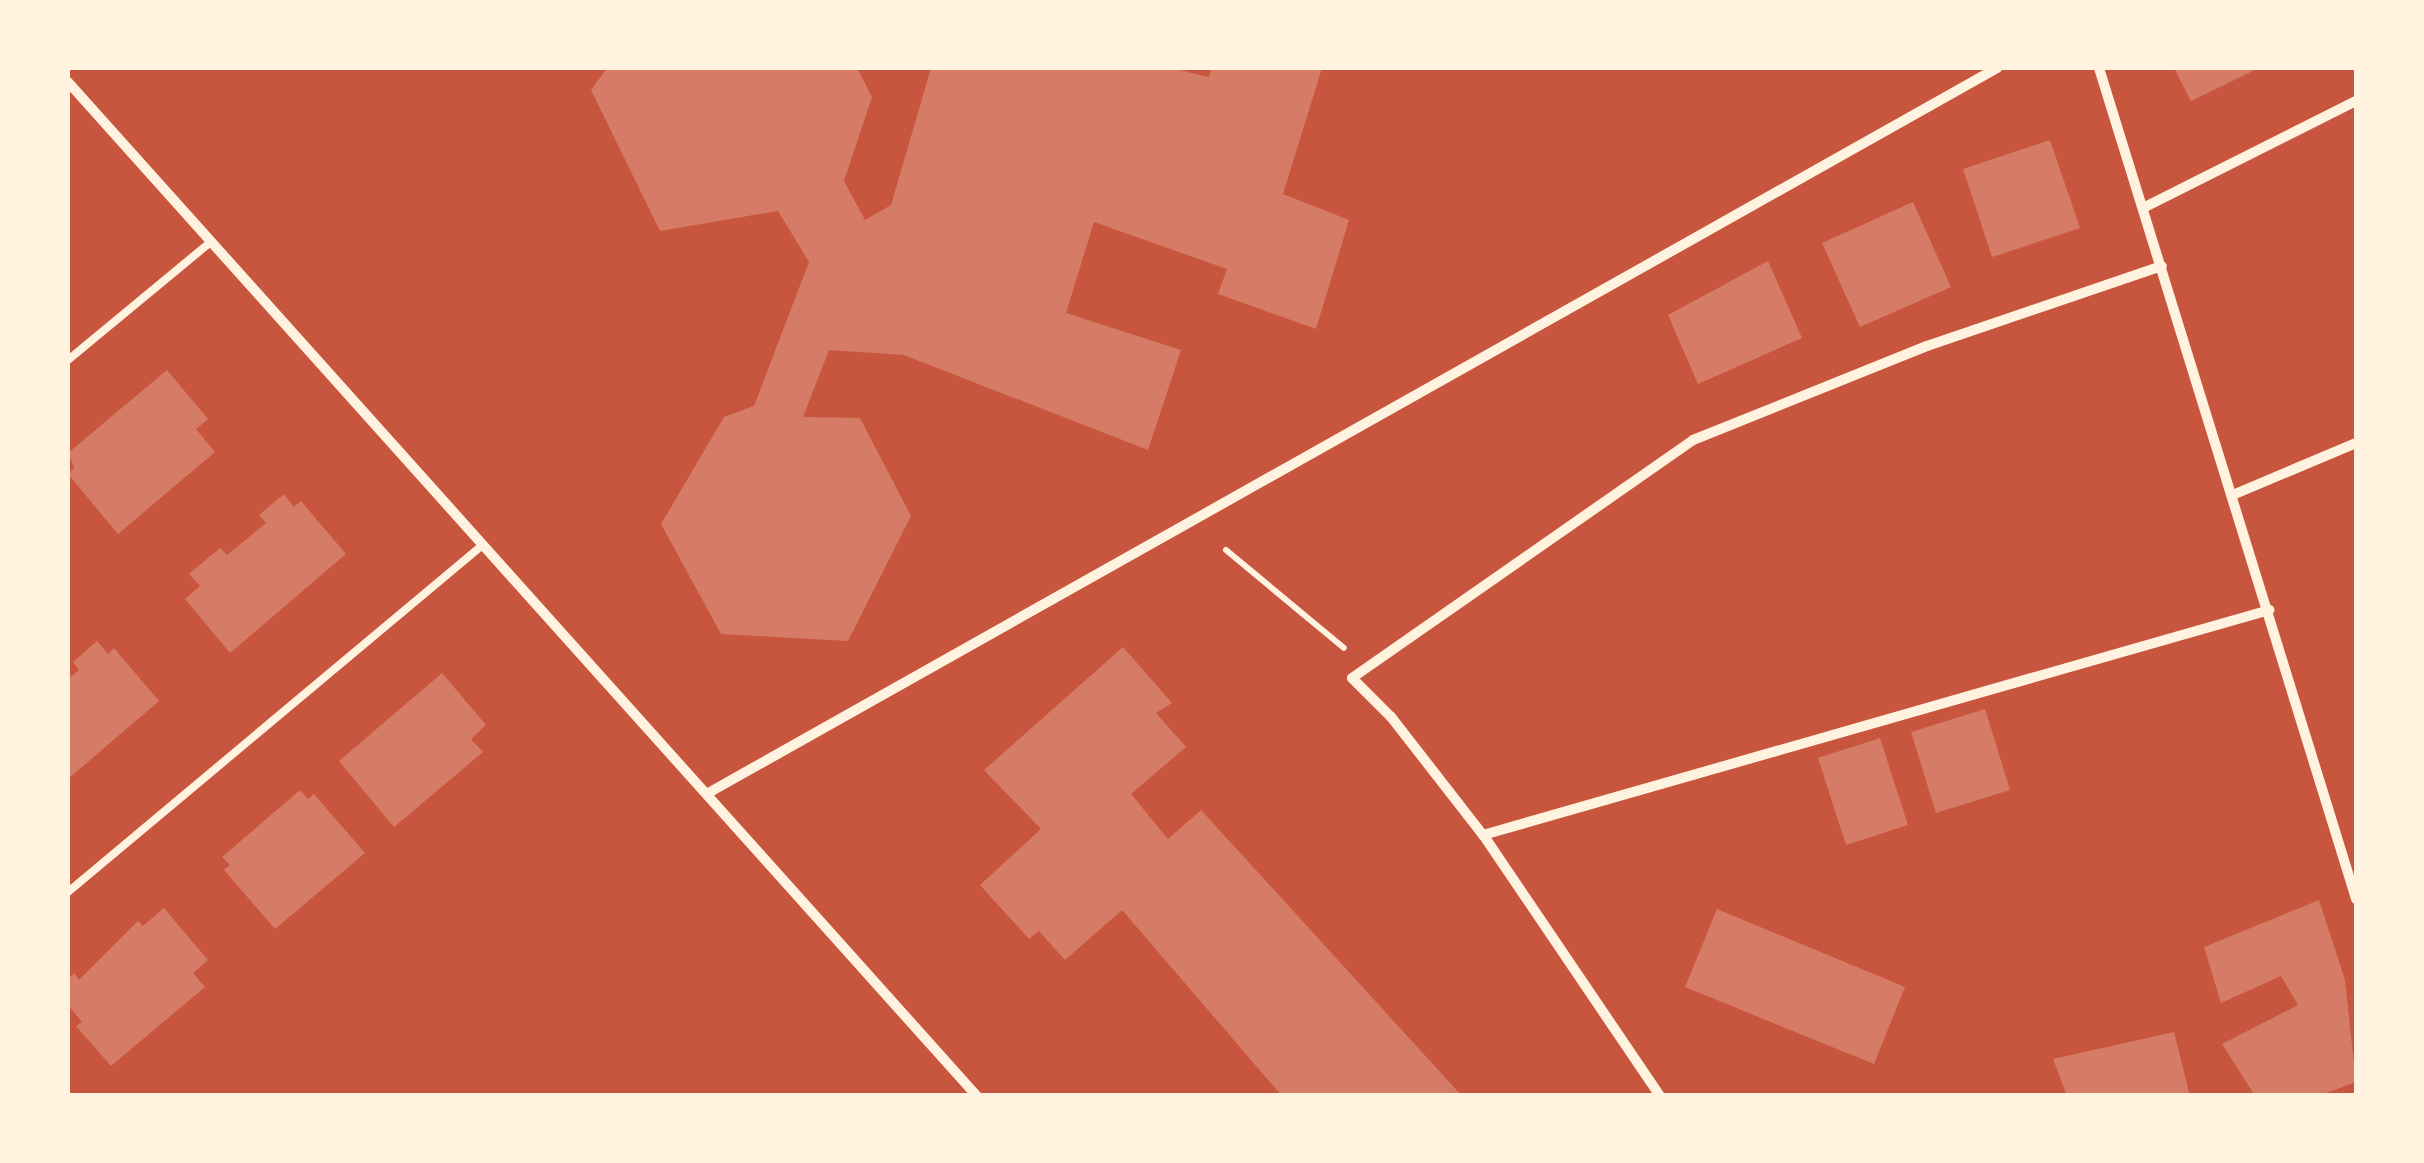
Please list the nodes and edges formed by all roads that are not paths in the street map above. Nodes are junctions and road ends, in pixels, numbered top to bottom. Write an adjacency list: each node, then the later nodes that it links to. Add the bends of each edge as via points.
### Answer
1 (1997, 68): 13 (street)
2 (2098, 68): 5 (street)
3 (68, 82): 6 (street)
4 (2356, 101): 5 (street)
5 (2146, 207): 7 (street)
6 (208, 244): 8 (lane); 11 (street)
7 (2162, 266): 10 (street); 14 (street, via 1928,346 1693,440 1352,678 1391,717)
8 (68, 360)
9 (2356, 442): 10 (street)
10 (2235, 494): 12 (street)
11 (479, 548): 13 (street); 16 (lane)
12 (2270, 610): 14 (street); 15 (street)
13 (710, 792): 18 (street)
14 (1483, 836): 19 (street)
15 (2352, 866): 17 (street)
16 (68, 892)
17 (2356, 899)
18 (976, 1096)
19 (1660, 1096)

